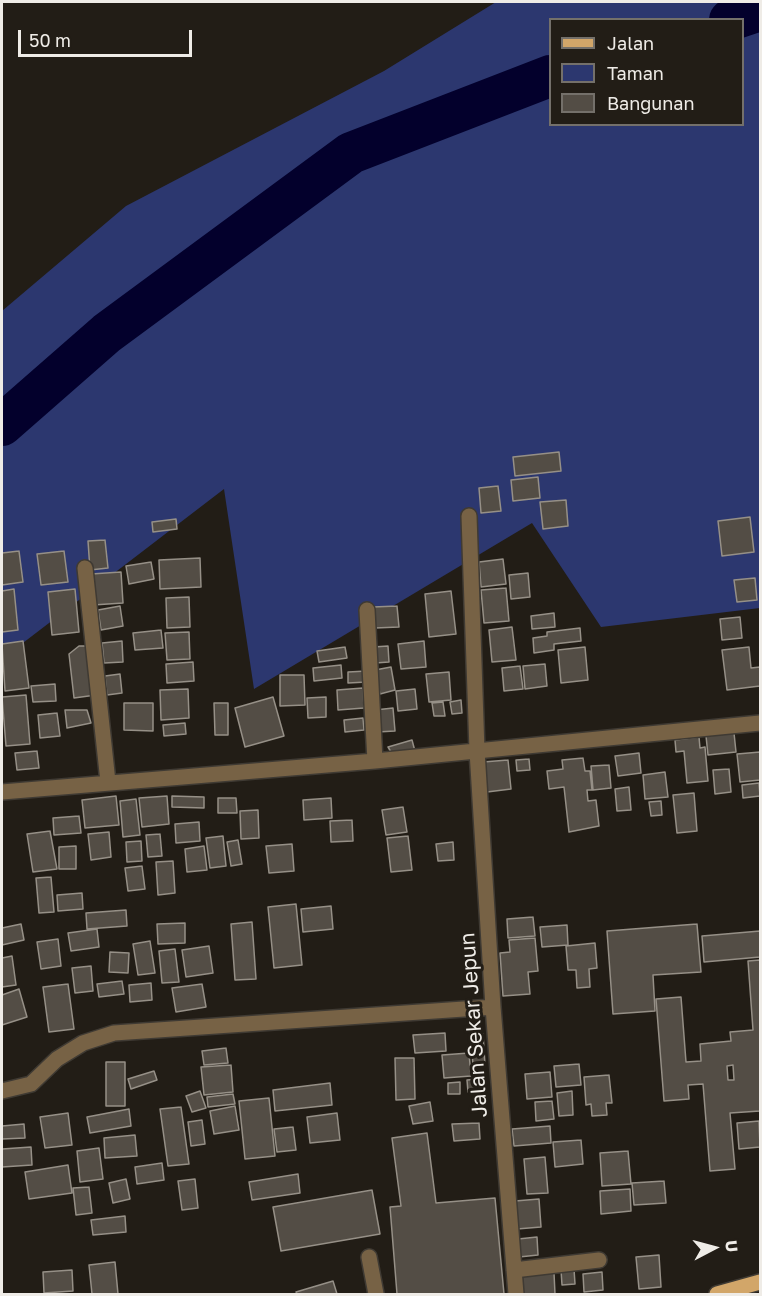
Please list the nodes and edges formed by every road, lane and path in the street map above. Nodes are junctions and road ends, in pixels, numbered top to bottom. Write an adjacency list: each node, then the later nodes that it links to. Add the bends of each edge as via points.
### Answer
1 (469, 516): 5 (street, Jalan Sekar Jepun)
2 (85, 568): 7 (street)
3 (367, 610): 6 (street)
4 (760, 723): 5 (street)
5 (477, 751): 6 (street); 9 (street, Jalan Sekar Jepun)
6 (375, 761): 7 (street)
7 (108, 782): 8 (street)
8 (2, 792)
9 (493, 1007): 10 (street, via 114,1033 83,1043 57,1059 31,1084); 13 (street, Jalan Sekar Jepun)
10 (2, 1090)
11 (369, 1257): 15 (street)
12 (599, 1260): 13 (street)
13 (514, 1269): 16 (street, Jalan Sekar Jepun)
14 (760, 1282): 17 (main road)
15 (376, 1294)
16 (516, 1294)
17 (717, 1294)

